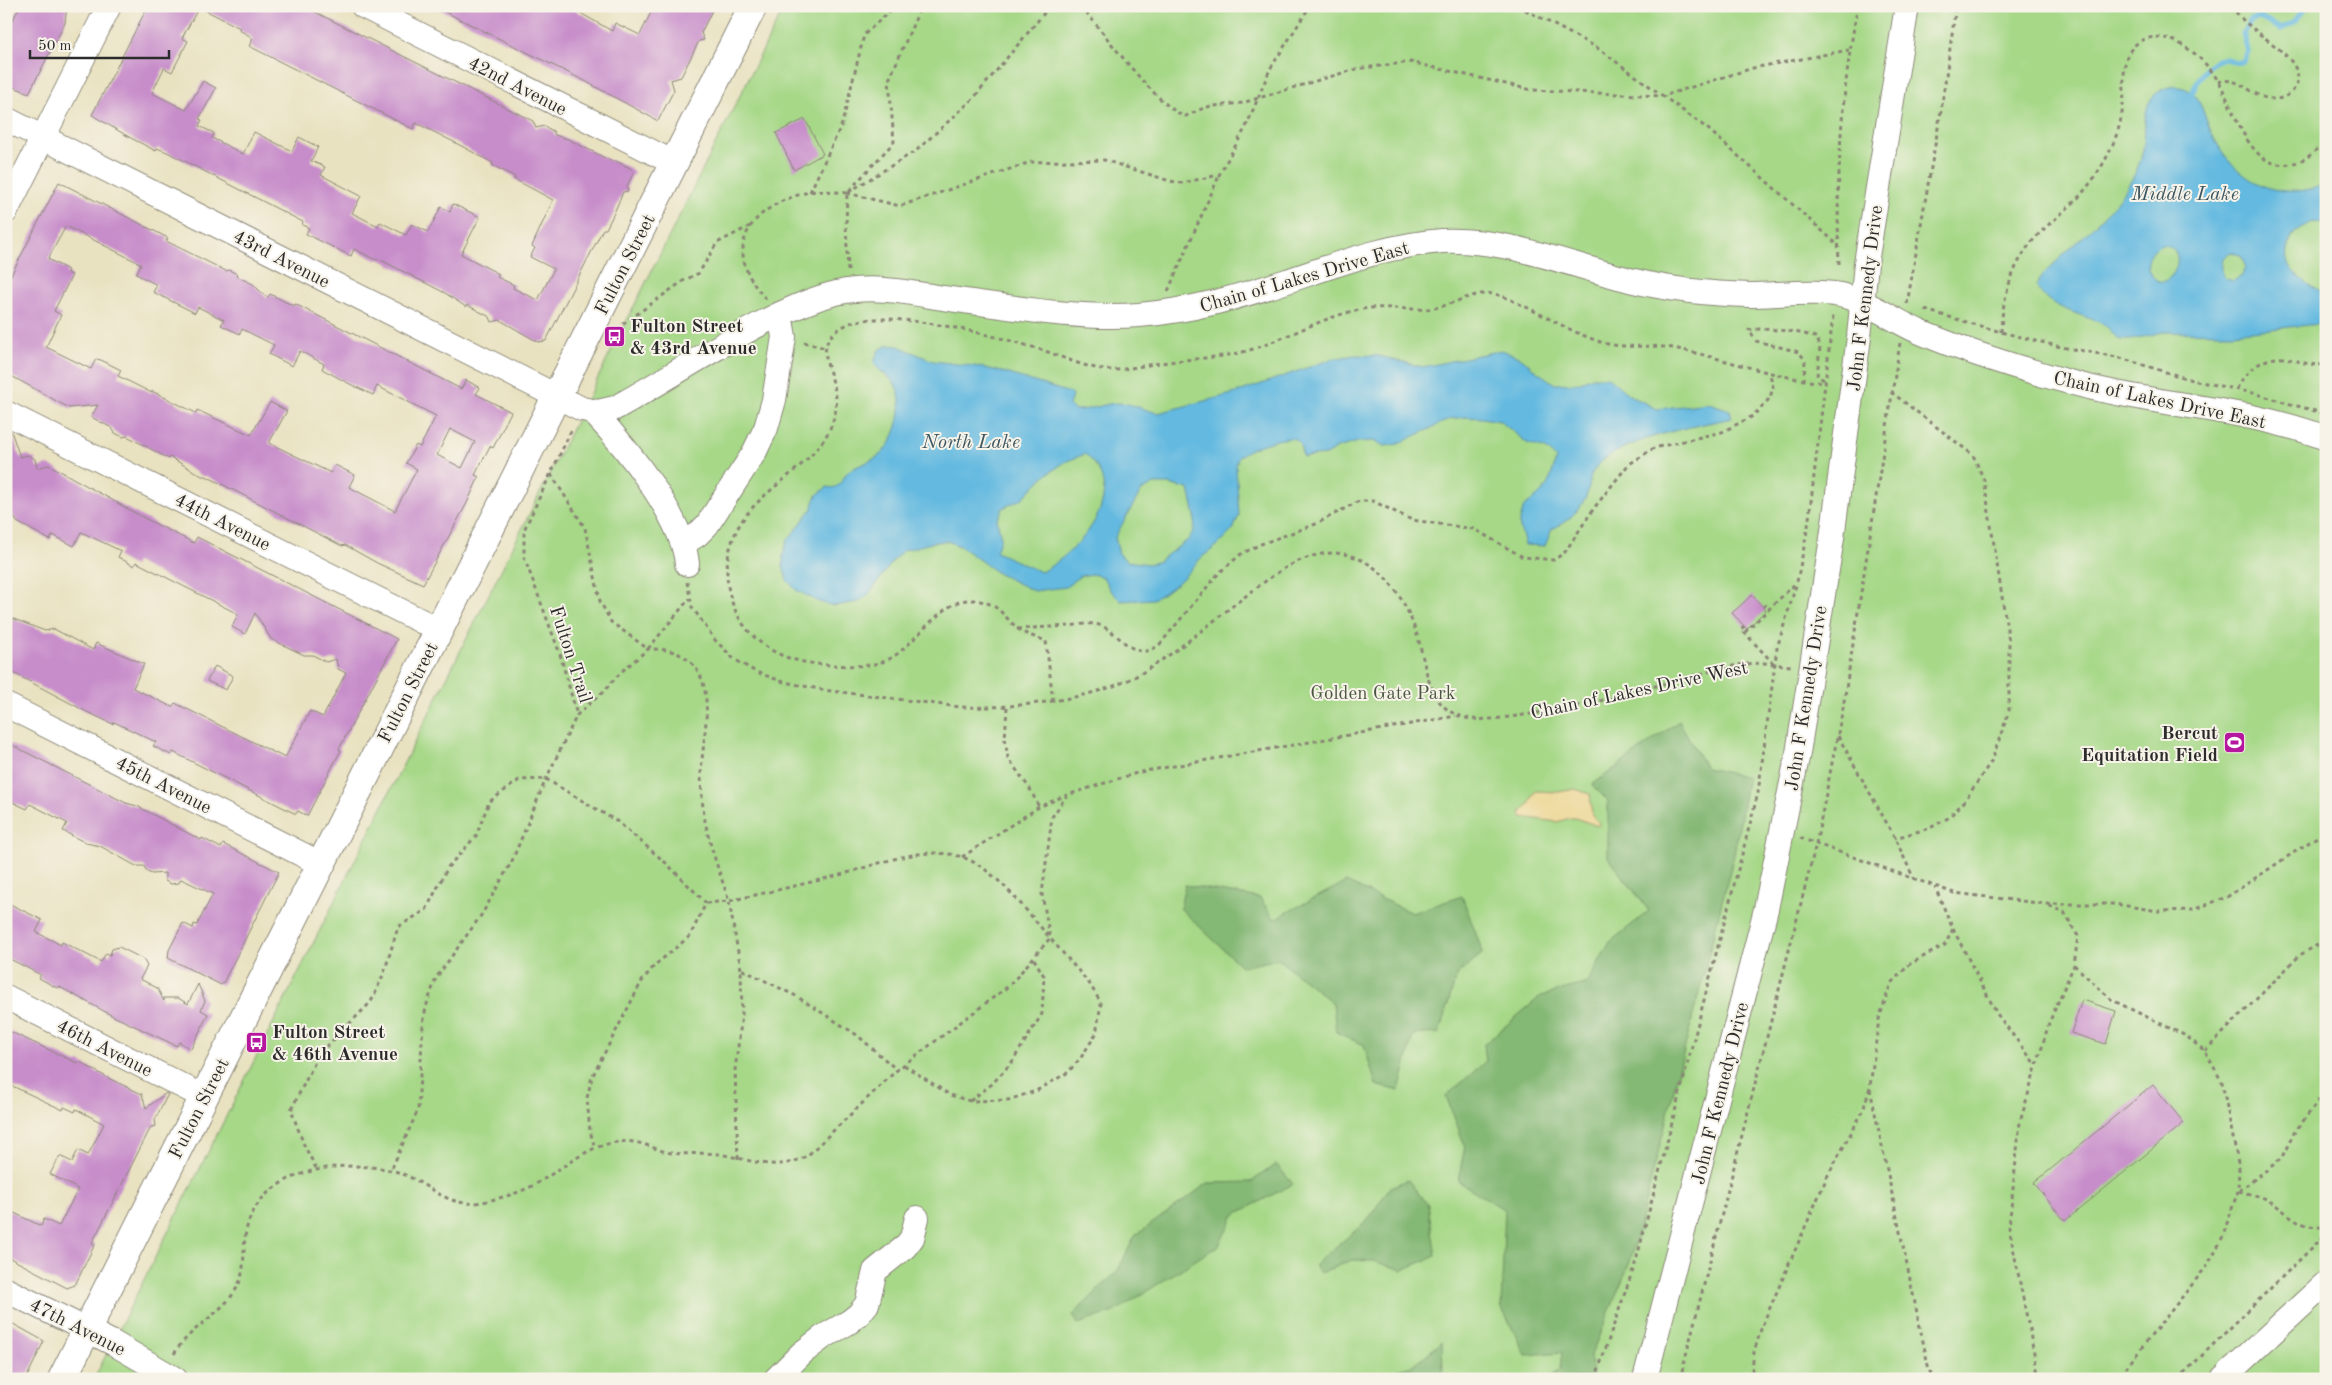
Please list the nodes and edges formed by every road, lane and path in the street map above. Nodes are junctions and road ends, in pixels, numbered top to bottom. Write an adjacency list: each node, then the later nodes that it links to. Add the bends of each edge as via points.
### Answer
1 (109, 6): 19 (street)
2 (363, 6): 21 (street, 42nd Avenue)
3 (753, 6): 21 (main road, Fulton Street)
4 (895, 6): 23 (path, via 864,35 842,124)
5 (921, 6): 24 (path, via 889,80 894,142)
6 (1050, 6): 24 (path, via 973,99 924,144)
7 (1081, 6): 17 (path, via 1125,61 1176,113 1186,116 1214,105 1242,103)
8 (1310, 6): 17 (path, via 1277,57)
9 (1518, 6): 16 (path, via 1596,47)
10 (1858, 6): 14 (path)
11 (1907, 6): 30 (street, John F Kennedy Drive)
12 (1956, 6): 31 (path)
13 (2233, 6): 15 (path, via 2243,22 2267,39 2296,67 2298,79 2284,98 2271,99 2233,80)
14 (1849, 50): 16 (path, via 1746,70); 27 (path, via 1839,170)
15 (2218, 82): 20 (path, via 2246,139 2263,158 2275,163 2295,162 2307,157); 37 (path, via 2206,64 2167,38 2144,39 2131,48 2126,62 2122,117 2113,143 2087,188 2039,234 2021,258 2004,301)
16 (1663, 96): 17 (path, via 1532,90 1410,62 1356,69); 27 (path, via 1708,129)
17 (1257, 98): 22 (path, via 1246,127)
18 (6, 119): 19 (street, 43rd Avenue)
19 (43, 138): 25 (street); 45 (street, 43rd Avenue)
20 (2326, 141)
21 (674, 163): 45 (main road, Fulton Street)
22 (1219, 175): 24 (path, via 1182,182 1104,160 1031,162 900,206); 33 (path)
23 (810, 192): 24 (path); 26 (path, via 774,204)
24 (847, 193): 29 (path)
25 (6, 211)
26 (750, 226): 34 (path, via 743,250 747,274); 36 (path, via 718,243 698,273)
27 (1838, 246): 28 (path)
28 (1839, 264)
29 (849, 291): 33 (street, Chain of Lakes Drive East, via 881,290 1101,315); 34 (street, Chain of Lakes Drive East, via 819,298)
30 (1862, 303): 33 (street, Chain of Lakes Drive East, via 1835,294 1749,295 1675,288 1634,281 1501,246 1460,241 1420,243 1382,251 1238,296); 50 (street, Chain of Lakes Drive East, via 1928,336 2049,377 2099,390 2228,411); 65 (street, John F Kennedy Drive)
31 (1907, 306)
32 (1916, 308): 37 (path)
33 (1159, 313)
34 (780, 314): 47 (street, Chain of Lakes Drive East, via 615,408); 52 (street, via 784,337 766,428 754,453)
35 (1833, 316): 42 (path)
36 (624, 324)
37 (2001, 332): 43 (path, via 2117,357 2192,380)
38 (1900, 340): 44 (path)
39 (2326, 364): 43 (path, via 2309,365 2284,358 2266,361 2244,375)
40 (1770, 373): 41 (path); 60 (path, via 1773,387 1770,398 1752,416 1722,432 1646,452 1628,465 1565,552 1554,560 1523,556 1474,530 1412,520 1373,501 1359,501 1316,524 1241,554 1218,574 1160,644 1149,650 1128,646 1110,630 1095,624); 60 (path, via 1678,349 1607,344 1491,294 1428,308 1365,308 1332,317 1250,350 1116,370 1090,367 992,336 904,320 866,319 842,328 828,340 824,355 836,396 831,428 812,454 757,502 733,538 727,577 736,614 756,640 775,652 798,661 827,665 886,661 958,601 981,602 998,609)
41 (1804, 381): 42 (path); 42 (path, via 1805,360 1799,352 1756,341 1749,330 1760,328 1807,333 1817,338 1820,347 1817,376)
42 (1824, 382): 53 (path)
43 (2237, 389): 48 (path)
44 (1891, 392): 71 (path); 76 (path, via 1973,455 1984,480 2009,642 2009,711 1992,760 1964,802 1948,818 1930,828)
45 (558, 396): 47 (street); 61 (main road, Fulton Street)
46 (6, 412): 61 (street, 44th Avenue)
47 (592, 412): 52 (street, via 653,489 674,521)
48 (2326, 414)
49 (571, 431): 51 (path, Fulton Trail)
50 (2326, 438)
51 (551, 474): 63 (path, via 585,528 600,601 611,622); 69 (path, Fulton Trail, via 524,530 524,556 560,654)
52 (686, 554): 56 (path)
53 (1800, 570): 54 (path); 55 (path)
54 (1806, 571)
55 (1797, 582): 58 (path); 64 (path)
56 (689, 599): 63 (path); 68 (path, via 698,617 723,649 745,666 770,678 816,689 900,700 961,707)
57 (1763, 607): 58 (path)
58 (1769, 608): 62 (path)
59 (1744, 626): 62 (path)
60 (1017, 629): 66 (path, via 1046,641)
61 (439, 630): 79 (main road, Fulton Street)
62 (1745, 632): 64 (path)
63 (648, 649): 69 (path); 82 (path, via 670,650 685,658 700,674 707,712 701,773 703,809)
64 (1774, 664): 65 (path, Chain of Lakes Drive West); 70 (path, Chain of Lakes Drive West, via 1731,666 1571,708 1497,718); 114 (path, via 1762,768 1750,826 1636,1261)
65 (1811, 669): 115 (street, John F Kennedy Drive, via 1772,881)
66 (1053, 701): 68 (path); 70 (path, via 1108,688 1138,675 1278,573 1306,558 1336,553 1364,561 1398,592 1418,636 1434,693 1448,710)
67 (6, 705): 79 (street, 45th Avenue)
68 (1007, 707): 74 (path, via 1005,740 1008,758)
69 (577, 715): 72 (path, Fulton Trail)
70 (1457, 715): 73 (path, Chain of Lakes Drive West, via 1140,772)
71 (1838, 736): 76 (path); 77 (path)
72 (546, 779): 83 (path, via 618,822); 102 (path, via 519,780 489,802 476,836 448,867 426,910 398,927 371,1002 319,1054 291,1110); 103 (path, Fulton Trail, via 512,861 482,914 444,966 430,992 423,1024 418,1110)
73 (1067, 795): 74 (path, Chain of Lakes Drive West); 86 (path, via 1052,817 1042,894)
74 (1039, 807): 78 (path, Chain of Lakes Drive West)
75 (2326, 832): 84 (path, via 2227,897 2192,910 2158,910 2115,904)
76 (1896, 838): 80 (path)
77 (1816, 844): 80 (path); 116 (path)
78 (962, 857): 82 (path, via 933,853 909,856); 86 (path, via 988,872)
79 (322, 864): 98 (main road, Fulton Street)
80 (1914, 880): 81 (path)
81 (1935, 887): 84 (path, via 1954,893); 85 (path)
82 (728, 901): 83 (path); 90 (path)
83 (706, 903): 100 (path, via 690,936 655,965 642,981 592,1077 587,1098)
84 (2046, 904): 89 (path, via 2064,912 2078,936)
85 (1953, 929): 94 (path, via 1997,1014); 96 (path, via 1945,945 1910,964 1891,983 1879,1019)
86 (1050, 938): 88 (path); 99 (path, via 1089,983 1101,1003 1096,1034 1067,1073 1036,1091 1008,1100)
87 (2326, 940): 92 (path, via 2300,955)
88 (1034, 959): 93 (path, via 1010,985); 99 (path, via 1044,976 1042,1014 1012,1062 992,1084)
89 (2074, 965): 92 (path, via 2112,1000 2186,1036); 94 (path)
90 (741, 969): 95 (path, via 796,996 857,1035); 101 (path, via 742,1015 735,1070)
91 (6, 997): 98 (street, 46th Avenue)
92 (2205, 1051): 104 (path, via 2222,1082 2239,1168)
93 (904, 1064): 95 (path); 99 (path, via 950,1095)
94 (2035, 1064): 119 (path, via 2020,1122 2009,1227)
95 (897, 1070): 101 (path, via 807,1156 792,1164)
96 (1870, 1087): 117 (path, via 1863,1111 1827,1177 1762,1326 1754,1352); 118 (path, via 1929,1370)
97 (2326, 1091): 104 (path, via 2294,1132 2282,1159)
98 (204, 1097): 110 (main road, Fulton Street)
99 (970, 1101)
100 (595, 1148): 101 (path, via 634,1142 672,1153 717,1154); 103 (path, via 522,1191 471,1204 452,1201)
101 (738, 1159)
102 (316, 1168): 103 (path, via 343,1166); 111 (path, via 287,1181 257,1206 247,1226 244,1268 239,1285 174,1353)
103 (391, 1170)
104 (2238, 1191): 106 (path, via 2265,1198 2305,1225); 120 (path, via 2221,1241 2206,1268)
105 (917, 1218): 113 (street, via 912,1238 905,1247 875,1270 867,1304 859,1314 802,1353)
106 (2326, 1227)
107 (2326, 1234): 121 (path)
108 (2326, 1283): 122 (street)
109 (6, 1290): 110 (street, 47th Avenue)
110 (87, 1330): 111 (street, 47th Avenue); 112 (main road, Fulton Street)
111 (171, 1376)
112 (62, 1379)
113 (776, 1379)
114 (1595, 1379)
115 (1645, 1379)
116 (1680, 1379)
117 (1751, 1379)
118 (1934, 1379)
119 (2039, 1379)
120 (2117, 1379)
121 (2178, 1379)
122 (2222, 1379)

